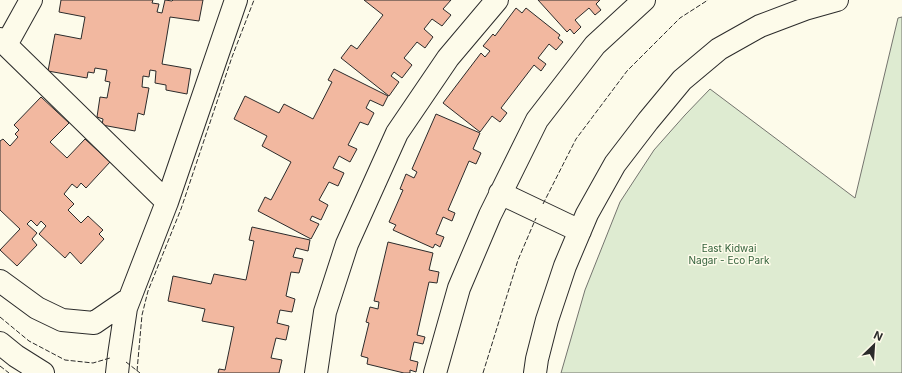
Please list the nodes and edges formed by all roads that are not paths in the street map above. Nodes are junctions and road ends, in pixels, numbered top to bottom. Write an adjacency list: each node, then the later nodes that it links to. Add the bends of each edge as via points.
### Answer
1 (31, 0): 6 (street)
2 (236, 0): 8 (street)
3 (497, 0): 15 (street, via 448,58 397,134 347,244 324,312)
4 (644, 0): 7 (street, via 595,45 536,120)
5 (837, 0): 9 (street, via 760,26 719,49 682,80 615,164)
6 (3, 42): 8 (street)
7 (500, 193): 9 (street); 16 (street, via 459,288)
8 (167, 202): 11 (street)
9 (580, 231): 17 (street, via 547,320)
10 (0, 281): 11 (street, via 37,308 62,320 94,323)
11 (129, 299): 14 (street)
12 (0, 343): 13 (street)
13 (43, 373)
14 (118, 373)
15 (316, 373)
16 (435, 373)
17 (535, 373)

